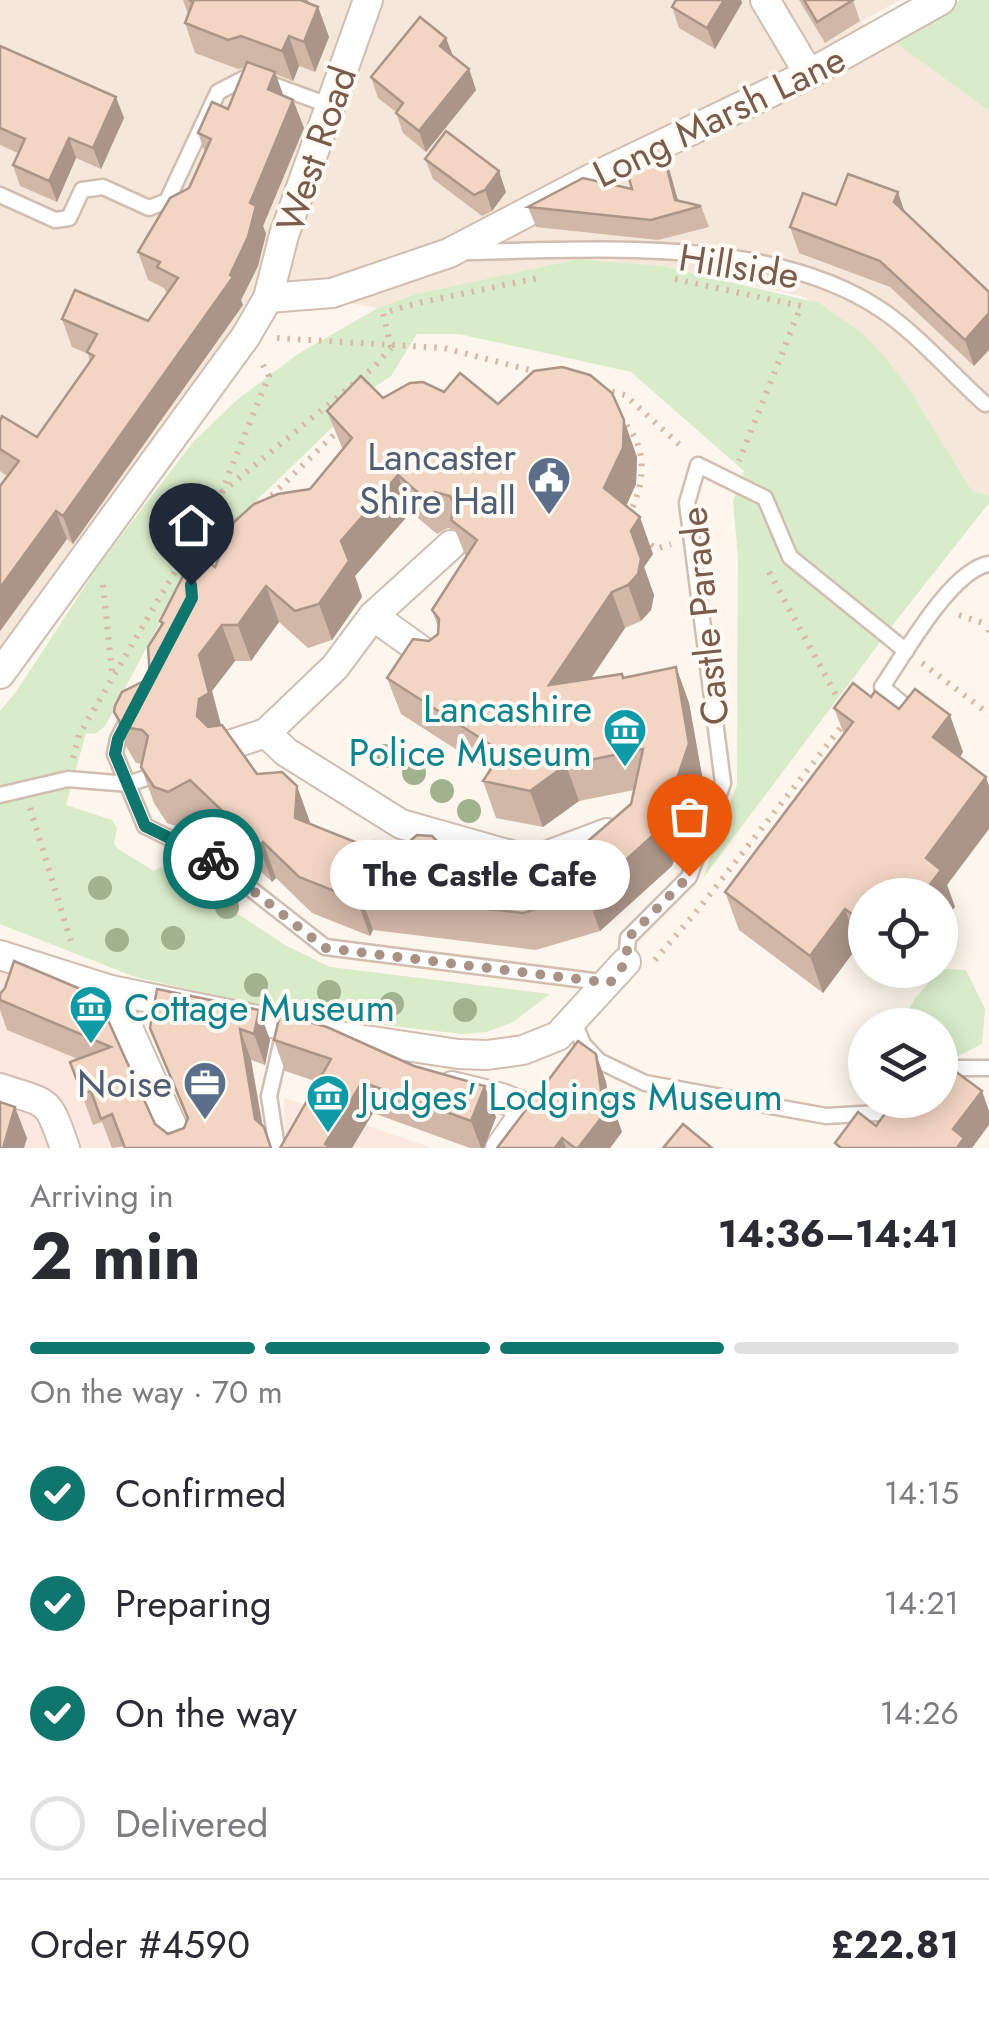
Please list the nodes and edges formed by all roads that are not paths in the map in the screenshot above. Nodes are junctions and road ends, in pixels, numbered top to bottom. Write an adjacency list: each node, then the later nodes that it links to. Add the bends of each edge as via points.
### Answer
1 (765, 0): 4 (street)
2 (941, 0): 4 (street, Long Marsh Lane)
3 (365, 6): 5 (street, West Road)
4 (809, 74): 7 (street, Long Marsh Lane)
5 (332, 106): 6 (lane, via 249,76 218,92 167,202 149,208 102,187 82,190 69,218 54,220); 8 (street, West Road)
6 (0, 196)
7 (449, 253): 8 (street, Long Marsh Lane, via 332,293); 9 (lane, Hillside, via 588,250 762,261 827,281 884,312)
8 (268, 298): 15 (street, West Road)
9 (985, 404)
10 (451, 545): 12 (street)
11 (989, 564): 13 (lane, via 978,566 934,607)
12 (373, 616): 14 (street); 18 (street, via 335,666)
13 (906, 651): 17 (lane, via 882,687); 25 (lane, Castle Parade, via 790,557 765,498 698,465 688,503 723,783 689,876 628,938)
14 (436, 662)
15 (0, 674)
16 (136, 704): 21 (lane, via 115,754)
17 (910, 710)
18 (266, 732): 19 (street); 23 (street, via 286,752 401,824 532,861)
19 (226, 746)
20 (152, 776): 21 (lane)
21 (128, 784): 22 (lane, via 68,778); 25 (lane, via 145,826 214,860 325,948)
22 (0, 795)
23 (606, 833)
24 (9, 966): 26 (street)
25 (618, 972): 28 (street)
26 (112, 990): 27 (street); 35 (street)
27 (285, 1024): 29 (street); 36 (lane, via 269,1096)
28 (566, 1029): 29 (street, via 522,1050 487,1055); 33 (lane, via 600,1061 645,1083)
29 (326, 1034): 37 (street, via 380,1061 526,1109)
30 (958, 1068): 31 (lane)
31 (989, 1068)
32 (0, 1088): 34 (street, via 52,1109)
33 (848, 1115)
34 (65, 1148)
35 (182, 1148)
36 (277, 1148)
37 (500, 1148)

